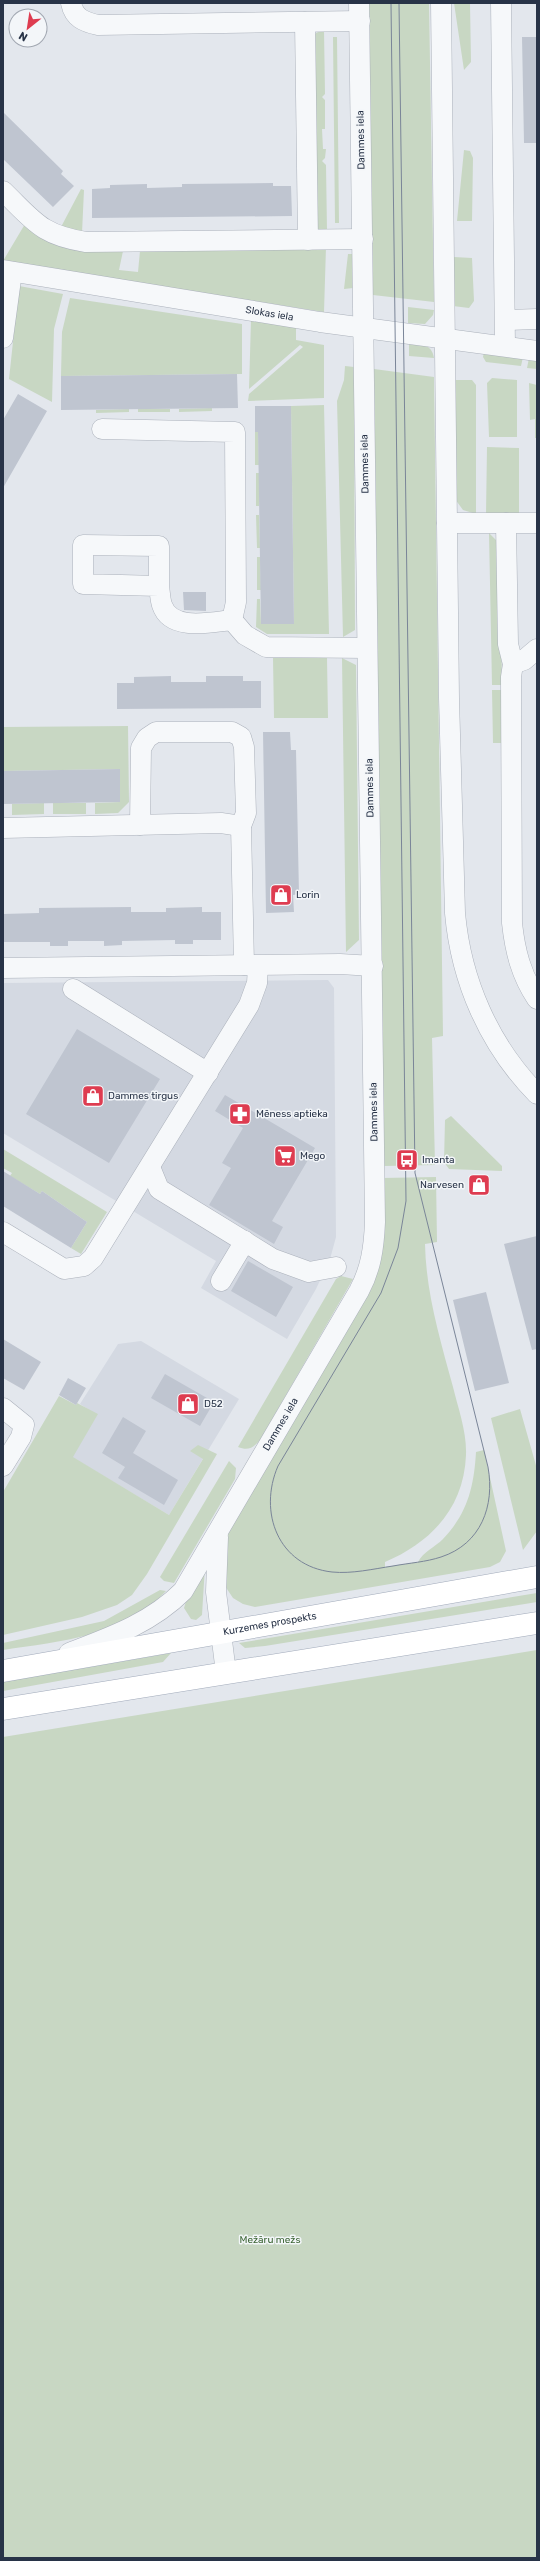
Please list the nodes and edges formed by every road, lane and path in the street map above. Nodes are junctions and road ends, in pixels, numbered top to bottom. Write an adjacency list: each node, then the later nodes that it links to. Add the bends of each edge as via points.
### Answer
1 (71, 3): 5 (street, via 80,19 98,25)
2 (441, 3): 14 (street)
3 (501, 3): 11 (street)
4 (360, 12): 5 (street); 7 (street, Dammes iela)
5 (304, 22): 8 (street)
6 (3, 191): 8 (street, via 41,228 60,238 79,241)
7 (363, 239): 8 (street); 12 (street, Dammes iela)
8 (308, 240)
9 (7, 271): 12 (street, Slokas iela); 13 (street)
10 (537, 319): 11 (street)
11 (506, 320): 15 (street)
12 (364, 327): 14 (street, Slokas iela); 23 (street, Dammes iela)
13 (3, 338)
14 (446, 338): 15 (street, Slokas iela); 18 (street)
15 (506, 346): 16 (street, Slokas iela)
16 (537, 351)
17 (102, 429): 22 (street, via 235,432 236,602)
18 (447, 523): 19 (street); 35 (street, via 449,714 458,940 465,971 489,1028 504,1054)
19 (506, 523): 20 (street); 25 (street, via 508,644)
20 (537, 523)
21 (159, 586): 22 (street, via 162,605 176,620 186,624)
22 (232, 620): 23 (street, via 245,635 266,647)
23 (367, 648): 30 (street, Dammes iela)
24 (537, 649): 25 (street, via 524,660)
25 (513, 664): 33 (street, via 512,923 521,970)
26 (140, 825): 27 (street, via 221,823); 27 (street, via 141,748 147,738 156,732 232,732 240,737 244,747 246,813); 28 (street)
27 (241, 826): 29 (street)
28 (3, 828)
29 (251, 966): 30 (street); 31 (street); 34 (street, via 257,983 249,1005)
30 (373, 966): 43 (street, Dammes iela, via 375,1222 367,1275)
31 (3, 968)
32 (73, 989): 34 (street)
33 (537, 999)
34 (208, 1072): 36 (street)
35 (537, 1094)
36 (150, 1167): 37 (street, via 93,1258 84,1266 64,1268); 38 (street, via 159,1188)
37 (3, 1232)
38 (245, 1241): 39 (street, via 274,1259 309,1272); 40 (street)
39 (336, 1267)
40 (221, 1281)
41 (3, 1408): 42 (street, via 24,1425 21,1436)
42 (3, 1466)
43 (218, 1533): 46 (street, Dammes iela, via 215,1571); 47 (street, Dammes iela, via 183,1591 166,1608 130,1630)
44 (537, 1577): 46 (main road, Kurzemes prospekts)
45 (537, 1622): 49 (main road)
46 (221, 1634): 47 (main road, Kurzemes prospekts); 49 (street, Dammes iela)
47 (43, 1664): 48 (main road, Kurzemes prospekts)
48 (3, 1671)
49 (226, 1673): 50 (main road)
50 (3, 1709)

